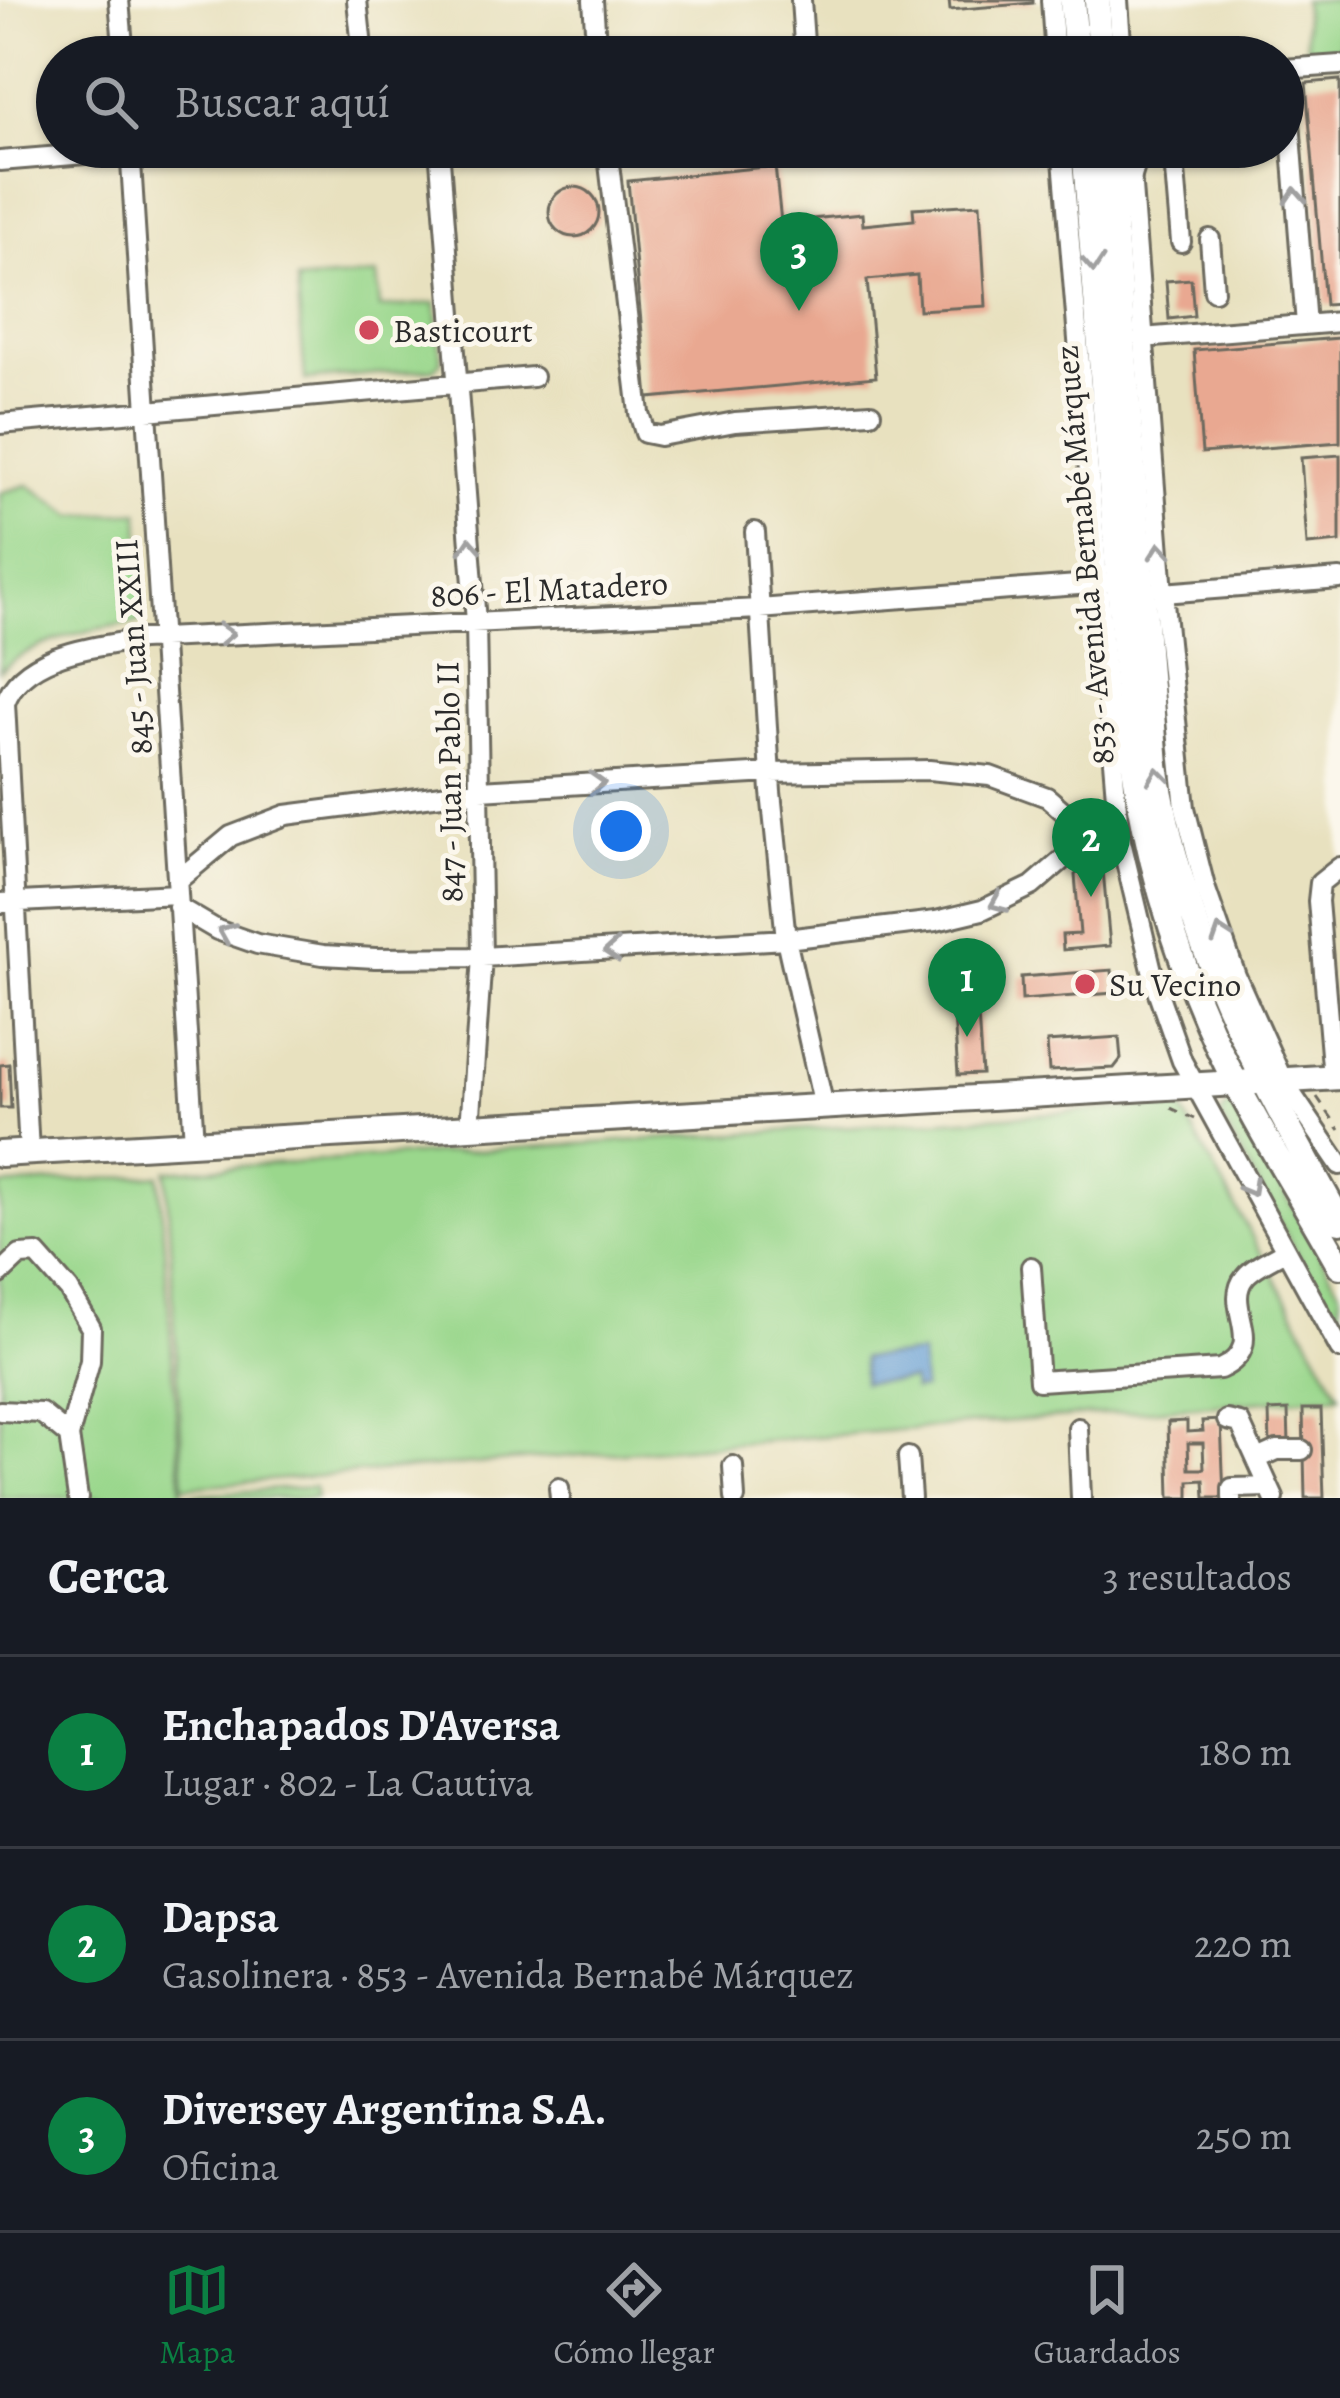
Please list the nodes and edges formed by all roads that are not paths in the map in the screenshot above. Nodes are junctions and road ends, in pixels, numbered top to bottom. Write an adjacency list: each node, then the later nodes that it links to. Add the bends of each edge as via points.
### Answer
1 (119, 0): 9 (street)
2 (358, 0): 10 (street)
3 (593, 0): 11 (street)
4 (801, 0): 12 (street)
5 (1051, 0): 13 (street)
6 (1072, 0): 14 (main road)
7 (1097, 0): 15 (main road)
8 (1118, 0): 16 (street)
9 (122, 36)
10 (361, 36)
11 (596, 36)
12 (804, 36)
13 (1054, 36)
14 (1075, 36)
15 (1100, 36)
16 (1121, 36)
17 (1340, 65): 18 (street)
18 (1304, 68)
19 (36, 158): 20 (street)
20 (0, 161)
21 (132, 168): 41 (street, 845 - Juan XXIII)
22 (442, 168): 39 (street, 847 - Juan Pablo II)
23 (610, 168): 40 (street, via 642,430 659,436)
24 (1064, 168): 45 (street, 853 - Avenida Bernabé Márquez)
25 (1085, 168): 45 (main road, 853 - Avenida Bernabé Márquez, one-way to 45)
26 (1110, 168): 31 (main road, 853 - Avenida Bernabé Márquez)
27 (1128, 168): 31 (main road)
28 (1131, 168): 37 (street)
29 (1176, 168): 33 (street)
30 (1293, 168): 36 (street, one-way to 30)
31 (1114, 227): 60 (main road, 853 - Avenida Bernabé Márquez, one-way to 31, via 1222,998 1161,798)
32 (1210, 239): 34 (street)
33 (1181, 242)
34 (1214, 290)
35 (1340, 322): 36 (street)
36 (1306, 325): 37 (street)
37 (1142, 338): 46 (street, one-way to 37)
38 (533, 377): 39 (street)
39 (458, 386): 41 (street); 48 (street, 847 - Juan Pablo II, one-way to 39)
40 (871, 412)
41 (147, 413): 42 (street); 49 (street, 845 - Juan XXIII)
42 (0, 424)
43 (755, 532): 47 (street)
44 (1340, 579): 46 (street)
45 (1107, 582): 47 (street, 806 - El Matadero); 52 (street, 853 - Avenida Bernabé Márquez); 60 (main road, 853 - Avenida Bernabé Márquez, via 1150,859 1198,1001)
46 (1163, 592): 60 (street, one-way to 46, via 1194,848)
47 (759, 609): 48 (street, 806 - El Matadero); 50 (street)
48 (476, 622): 49 (street, 806 - El Matadero, one-way to 48); 51 (street, 847 - Juan Pablo II)
49 (163, 638): 55 (street, 845 - Juan XXIII); 56 (street, 806 - El Matadero, via 87,648 17,680 5,703)
50 (770, 773): 51 (street, one-way to 50); 53 (street, via 990,776 1047,797); 57 (street)
51 (480, 790): 55 (street, via 266,820 218,844); 58 (street, 847 - Juan Pablo II)
52 (1119, 833): 53 (street); 59 (street, 853 - Avenida Bernabé Márquez, via 1156,987)
53 (1091, 835): 57 (street, one-way to 57, via 1032,886 982,910)
54 (1340, 867): 61 (street, via 1321,883 1318,901)
55 (177, 894): 56 (street); 58 (street, one-way to 55, via 285,950 233,937); 64 (street, 845 - Juan XXIII)
56 (7, 903): 65 (street)
57 (785, 939): 58 (street, one-way to 58); 62 (street)
58 (482, 957): 63 (street, 847 - Juan Pablo II)
59 (1193, 1086): 60 (main road); 62 (main road); 69 (street, 853 - Avenida Bernabé Márquez, one-way to 69)
60 (1269, 1087): 61 (main road); 67 (street); 68 (main road); 70 (main road)
61 (1329, 1087)
62 (824, 1107): 63 (main road)
63 (470, 1128): 64 (main road)
64 (194, 1142): 65 (main road)
65 (29, 1152): 66 (main road)
66 (0, 1154)
67 (1340, 1165)
68 (1340, 1221)
69 (1285, 1251): 71 (street, via 1244,1278 1244,1349 1235,1362 1039,1381); 73 (street, 853 - Avenida Bernabé Márquez)
70 (1340, 1266)
71 (1031, 1267)
72 (0, 1274): 74 (street, via 20,1255 37,1254 69,1290 93,1343)
73 (1340, 1349)
74 (81, 1381): 76 (street); 79 (street)
75 (0, 1411): 76 (street)
76 (41, 1413): 79 (street)
77 (1227, 1420): 82 (street, via 1240,1423)
78 (1078, 1428): 88 (street)
79 (69, 1436): 85 (street)
80 (1302, 1450): 82 (street)
81 (908, 1457): 87 (street)
82 (1257, 1459): 84 (street)
83 (733, 1466): 86 (street)
84 (1271, 1492): 89 (street, via 1232,1488)
85 (78, 1498)
86 (734, 1498)
87 (911, 1498)
88 (1081, 1498)
89 (1232, 1498)

